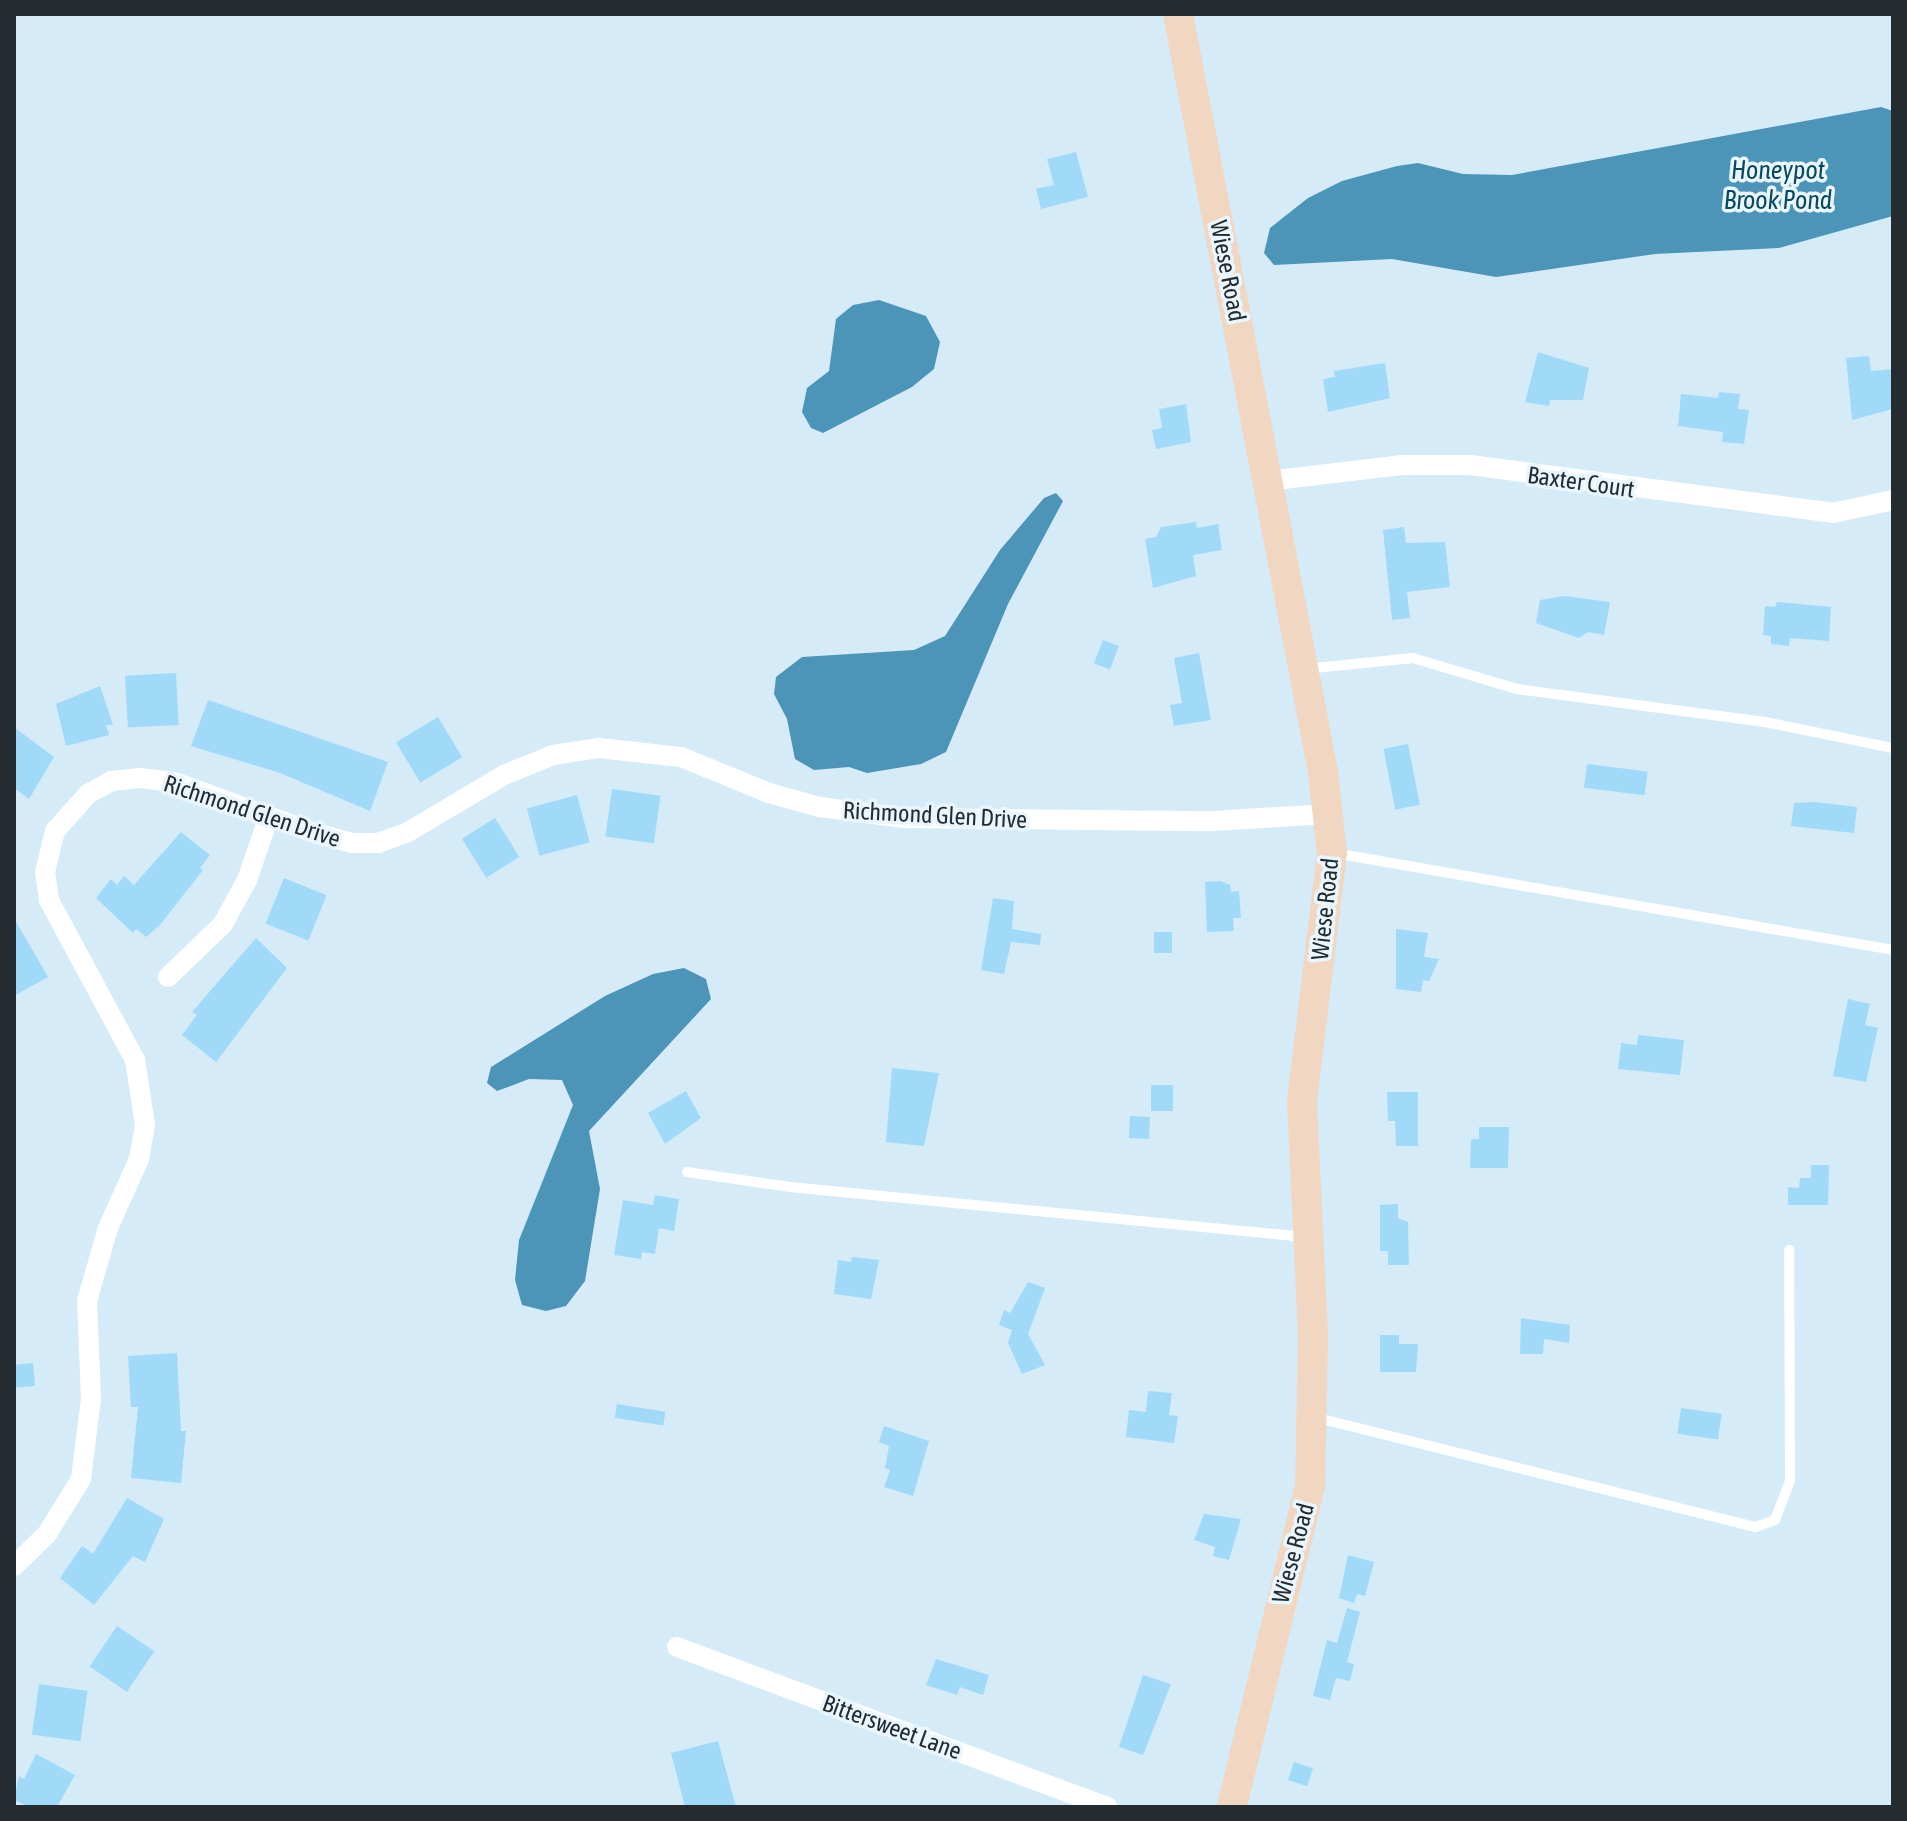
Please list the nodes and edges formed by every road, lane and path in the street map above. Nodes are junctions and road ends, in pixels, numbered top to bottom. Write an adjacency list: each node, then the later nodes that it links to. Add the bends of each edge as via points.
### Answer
1 (1178, 14): 2 (street, Wiese Road)
2 (1268, 481): 3 (street, Baxter Court, via 1403,465 1470,465 1833,513); 4 (street, Wiese Road)
3 (1893, 500)
4 (1303, 669): 5 (lane, via 1413,658 1517,689 1765,722); 6 (street, Wiese Road)
5 (1893, 748)
6 (1329, 814): 7 (street, Richmond Glen Drive, via 1213,821 904,818 820,807 769,793 681,757 599,748 553,755 504,775 408,832 378,843 352,843); 8 (street, Wiese Road)
7 (269, 816): 10 (street, via 247,880 223,924 207,945); 15 (street, Richmond Glen Drive, via 174,782 111,781 65,814 49,847 49,900 135,1060 145,1125 139,1159 108,1228 87,1301 90,1423 81,1479 47,1534)
8 (1332, 853): 9 (lane); 12 (street, Wiese Road, via 1302,1102)
9 (1893, 950)
10 (168, 977)
11 (687, 1172): 12 (lane, via 790,1187)
12 (1307, 1238): 14 (street, Wiese Road)
13 (1789, 1250): 14 (lane, via 1790,1481 1775,1520 1755,1527)
14 (1312, 1416): 18 (street, Wiese Road, via 1310,1486)
15 (14, 1566)
16 (677, 1647): 17 (street, Bittersweet Lane)
17 (1107, 1807)
18 (1232, 1807)

